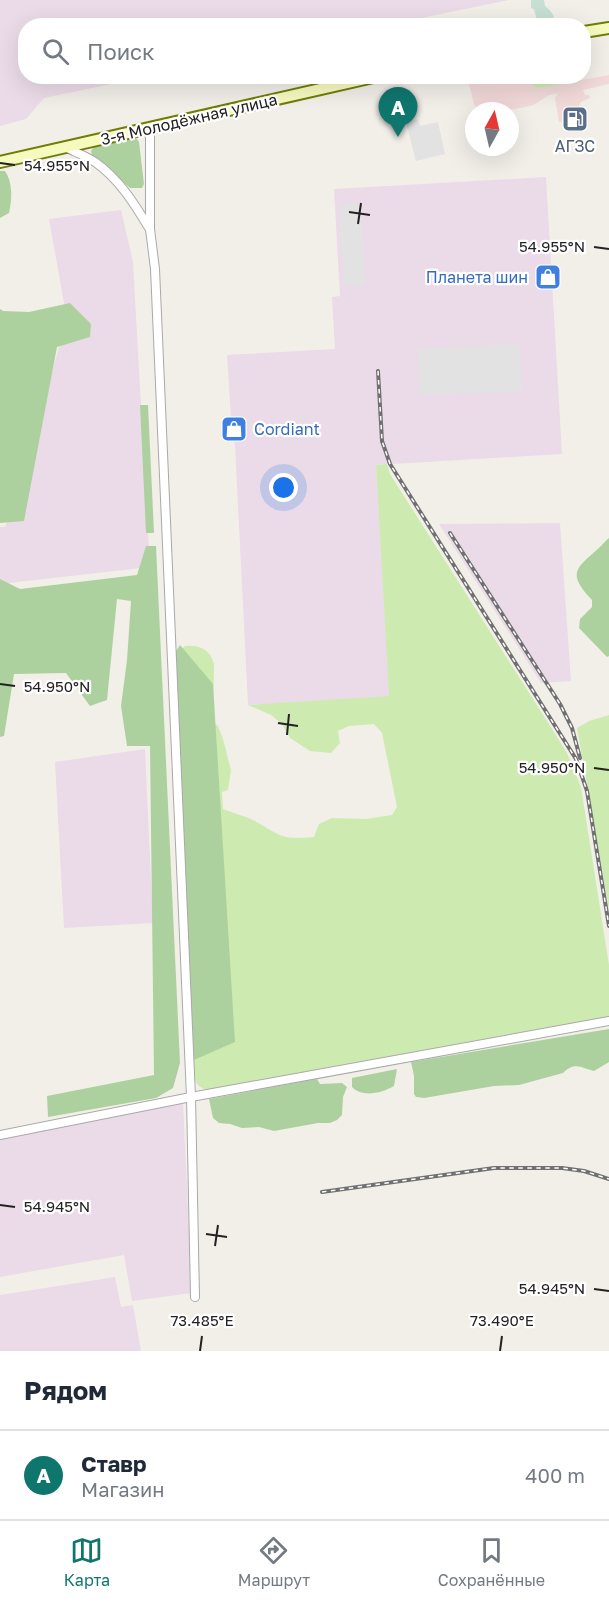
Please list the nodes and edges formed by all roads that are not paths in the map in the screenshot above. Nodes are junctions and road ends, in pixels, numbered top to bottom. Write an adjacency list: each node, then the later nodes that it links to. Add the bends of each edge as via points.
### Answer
1 (609, 28): 2 (main road)
2 (591, 31)
3 (343, 84): 4 (main road, 3-я Молодёжная улица)
4 (150, 128): 5 (main road, 3-я Молодёжная улица); 7 (street)
5 (65, 147): 6 (main road, 3-я Молодёжная улица); 7 (street, via 94,161 117,182)
6 (0, 162)
7 (150, 229): 9 (street)
8 (609, 1021): 9 (street)
9 (191, 1097): 10 (street); 11 (street)
10 (0, 1134)
11 (195, 1297)

